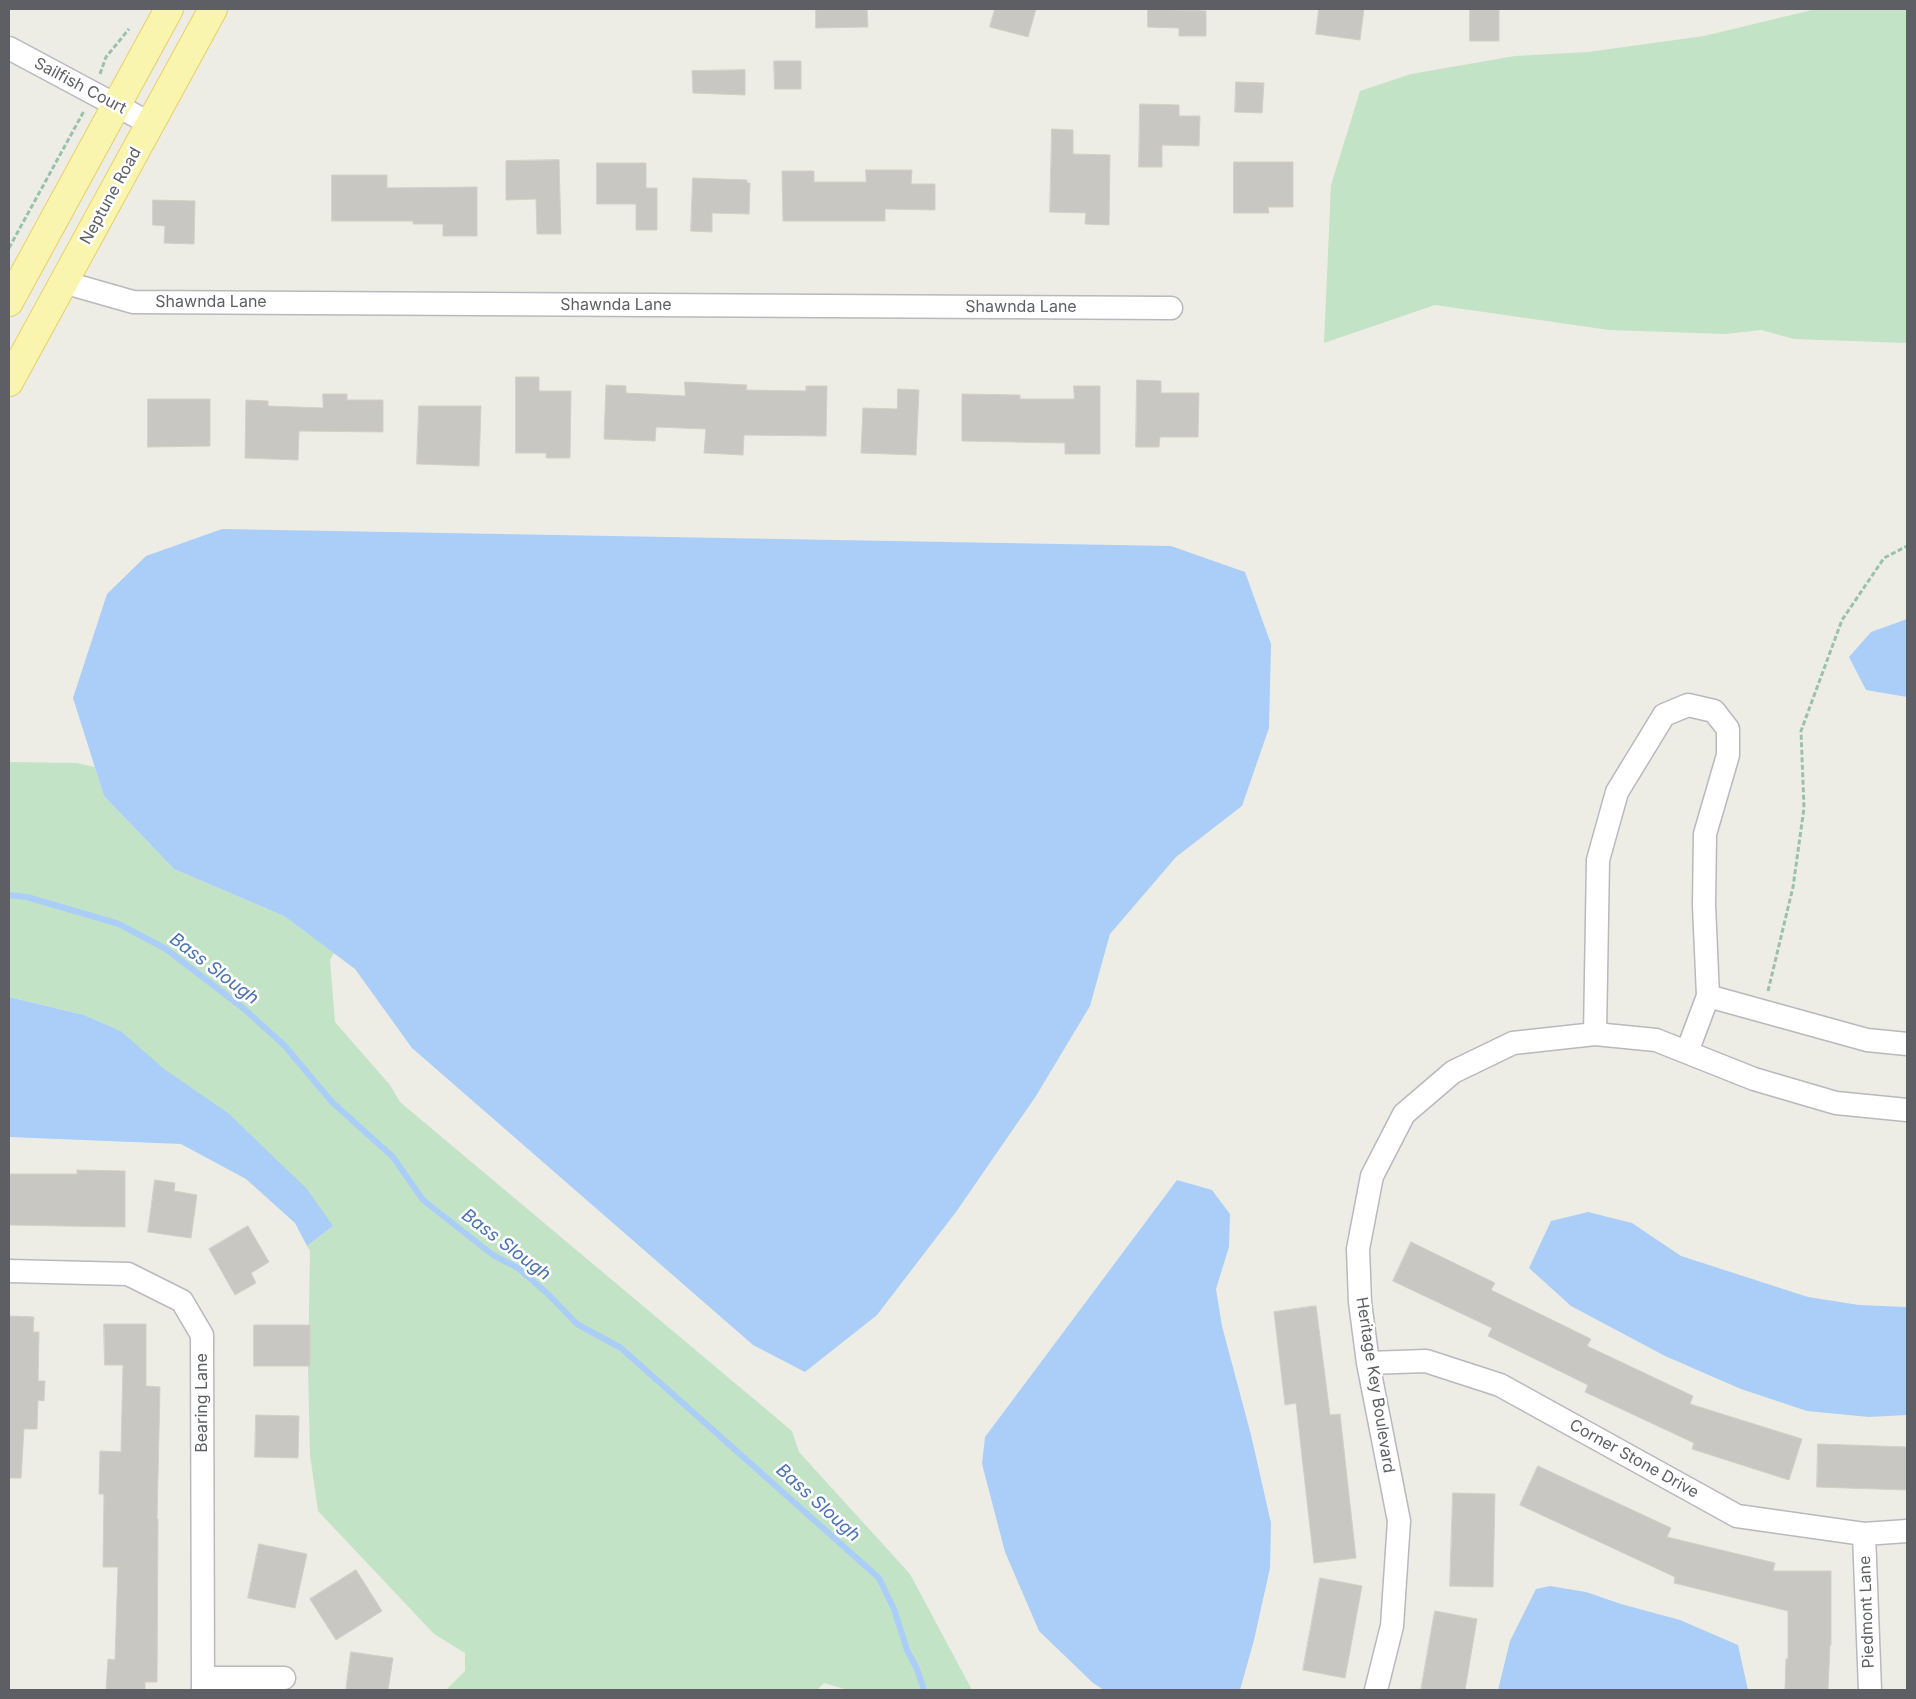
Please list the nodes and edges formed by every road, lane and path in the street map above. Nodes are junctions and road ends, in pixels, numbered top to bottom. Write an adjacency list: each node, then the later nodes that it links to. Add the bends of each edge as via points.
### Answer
1 (169, 9): 5 (main road)
2 (213, 9): 6 (main road, Neptune Road)
3 (132, 24): 5 (path, via 106,57)
4 (9, 48): 5 (street, Sailfish Court)
5 (105, 99): 6 (street, Sailfish Court); 7 (path); 9 (main road)
6 (151, 124): 8 (main road, Neptune Road)
7 (9, 248)
8 (63, 282): 10 (street, Shawnda Lane, via 133,302); 11 (main road, Neptune Road)
9 (9, 302)
10 (1171, 308)
11 (9, 382)
12 (1907, 546): 14 (path, via 1884,558 1842,620 1801,732 1804,808 1794,886)
13 (1708, 996): 14 (street); 15 (street, via 1705,834 1728,755 1728,729 1714,711 1688,705 1664,715 1617,792 1598,860); 17 (street)
14 (1764, 1011): 16 (street, via 1867,1040)
15 (1595, 1034): 17 (street, Heritage Key Boulevard, via 1656,1040); 20 (street, Heritage Key Boulevard, via 1512,1043 1453,1072 1404,1114 1372,1176 1358,1249 1360,1302)
16 (1907, 1044)
17 (1687, 1052): 18 (street, Heritage Key Boulevard, via 1754,1079 1836,1103)
18 (1907, 1110)
19 (9, 1272): 24 (street, Bearing Lane, via 128,1274 182,1300 202,1335)
20 (1368, 1363): 22 (street, Corner Stone Drive, via 1426,1361 1500,1385 1737,1516); 25 (street, Heritage Key Boulevard, via 1399,1521 1392,1626)
21 (1907, 1531): 22 (street, Corner Stone Drive)
22 (1864, 1534): 26 (street, Piedmont Lane)
23 (284, 1678): 24 (street)
24 (203, 1684)
25 (1376, 1690)
26 (1870, 1690)

